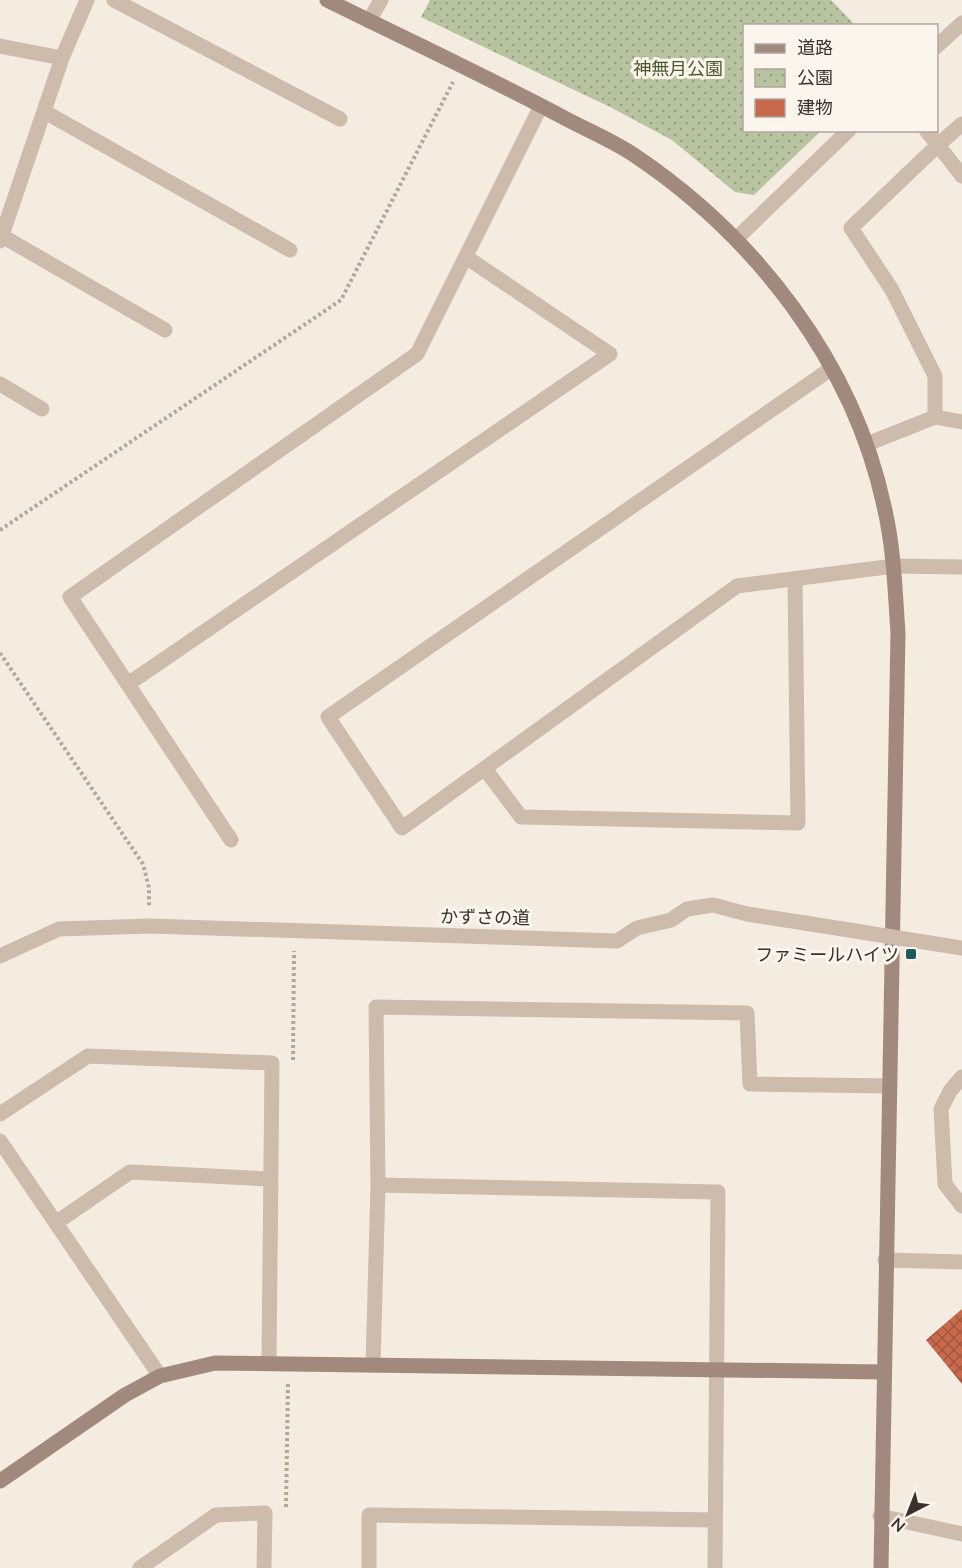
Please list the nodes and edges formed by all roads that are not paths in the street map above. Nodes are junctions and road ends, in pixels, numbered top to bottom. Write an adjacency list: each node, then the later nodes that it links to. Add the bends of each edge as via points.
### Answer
1 (87, 0): 9 (street)
2 (114, 0): 12 (street)
3 (327, 0): 5 (street)
4 (381, 0): 5 (street)
5 (369, 21): 10 (street)
6 (962, 23): 7 (street)
7 (938, 45)
8 (0, 46): 9 (street)
9 (62, 58): 11 (street)
10 (541, 106): 19 (street, via 633,154 692,198); 21 (street)
11 (45, 112): 18 (street); 20 (street)
12 (340, 119)
13 (962, 124): 16 (street)
14 (847, 132): 19 (street)
15 (928, 132): 16 (street)
16 (938, 145): 17 (street); 26 (street, via 851,228 892,290 934,375)
17 (962, 176)
18 (1, 238): 22 (street)
19 (736, 238): 23 (street, via 766,271)
20 (290, 250)
21 (466, 257): 32 (street, via 417,354 70,597); 32 (street, via 610,354)
22 (165, 330)
23 (832, 368): 28 (street); 33 (street, via 327,717 402,828)
24 (0, 384): 25 (street)
25 (42, 409)
26 (935, 417): 27 (street); 28 (street)
27 (962, 422)
28 (867, 444): 29 (street, via 884,506)
29 (894, 566): 30 (street); 31 (street); 38 (street, via 898,633)
30 (962, 567)
31 (795, 580): 33 (street, via 737,586); 33 (street, via 798,823 521,817)
32 (128, 684): 34 (street)
33 (485, 769)
34 (231, 840)
35 (962, 948): 36 (street, かずさの道, bridge, via 712,905 687,909 671,920 637,928 617,941 149,926 59,929)
36 (0, 956)
37 (962, 1077): 43 (street, via 941,1109 945,1184)
38 (890, 1086): 42 (street, via 750,1084 747,1014 376,1007); 45 (street)
39 (0, 1114): 41 (street, via 88,1056 272,1063)
40 (0, 1141): 44 (street)
41 (269, 1179): 44 (street, via 130,1172); 47 (street)
42 (378, 1185): 48 (street); 49 (street, via 718,1192)
43 (962, 1206)
44 (57, 1222): 51 (street)
45 (885, 1260): 46 (street); 50 (street)
46 (962, 1262)
47 (269, 1362): 48 (street); 51 (street, via 215,1363)
48 (373, 1365): 49 (street)
49 (718, 1370): 50 (street); 54 (street)
50 (884, 1372): 53 (street)
51 (160, 1376): 52 (street, via 125,1395)
52 (0, 1481)
53 (880, 1516): 55 (street); 60 (street)
54 (715, 1520): 58 (street, via 369,1515); 59 (street)
55 (962, 1534)
56 (140, 1568): 57 (street, via 216,1515 265,1513)
57 (264, 1568)
58 (369, 1568)
59 (715, 1568)
60 (881, 1568)

